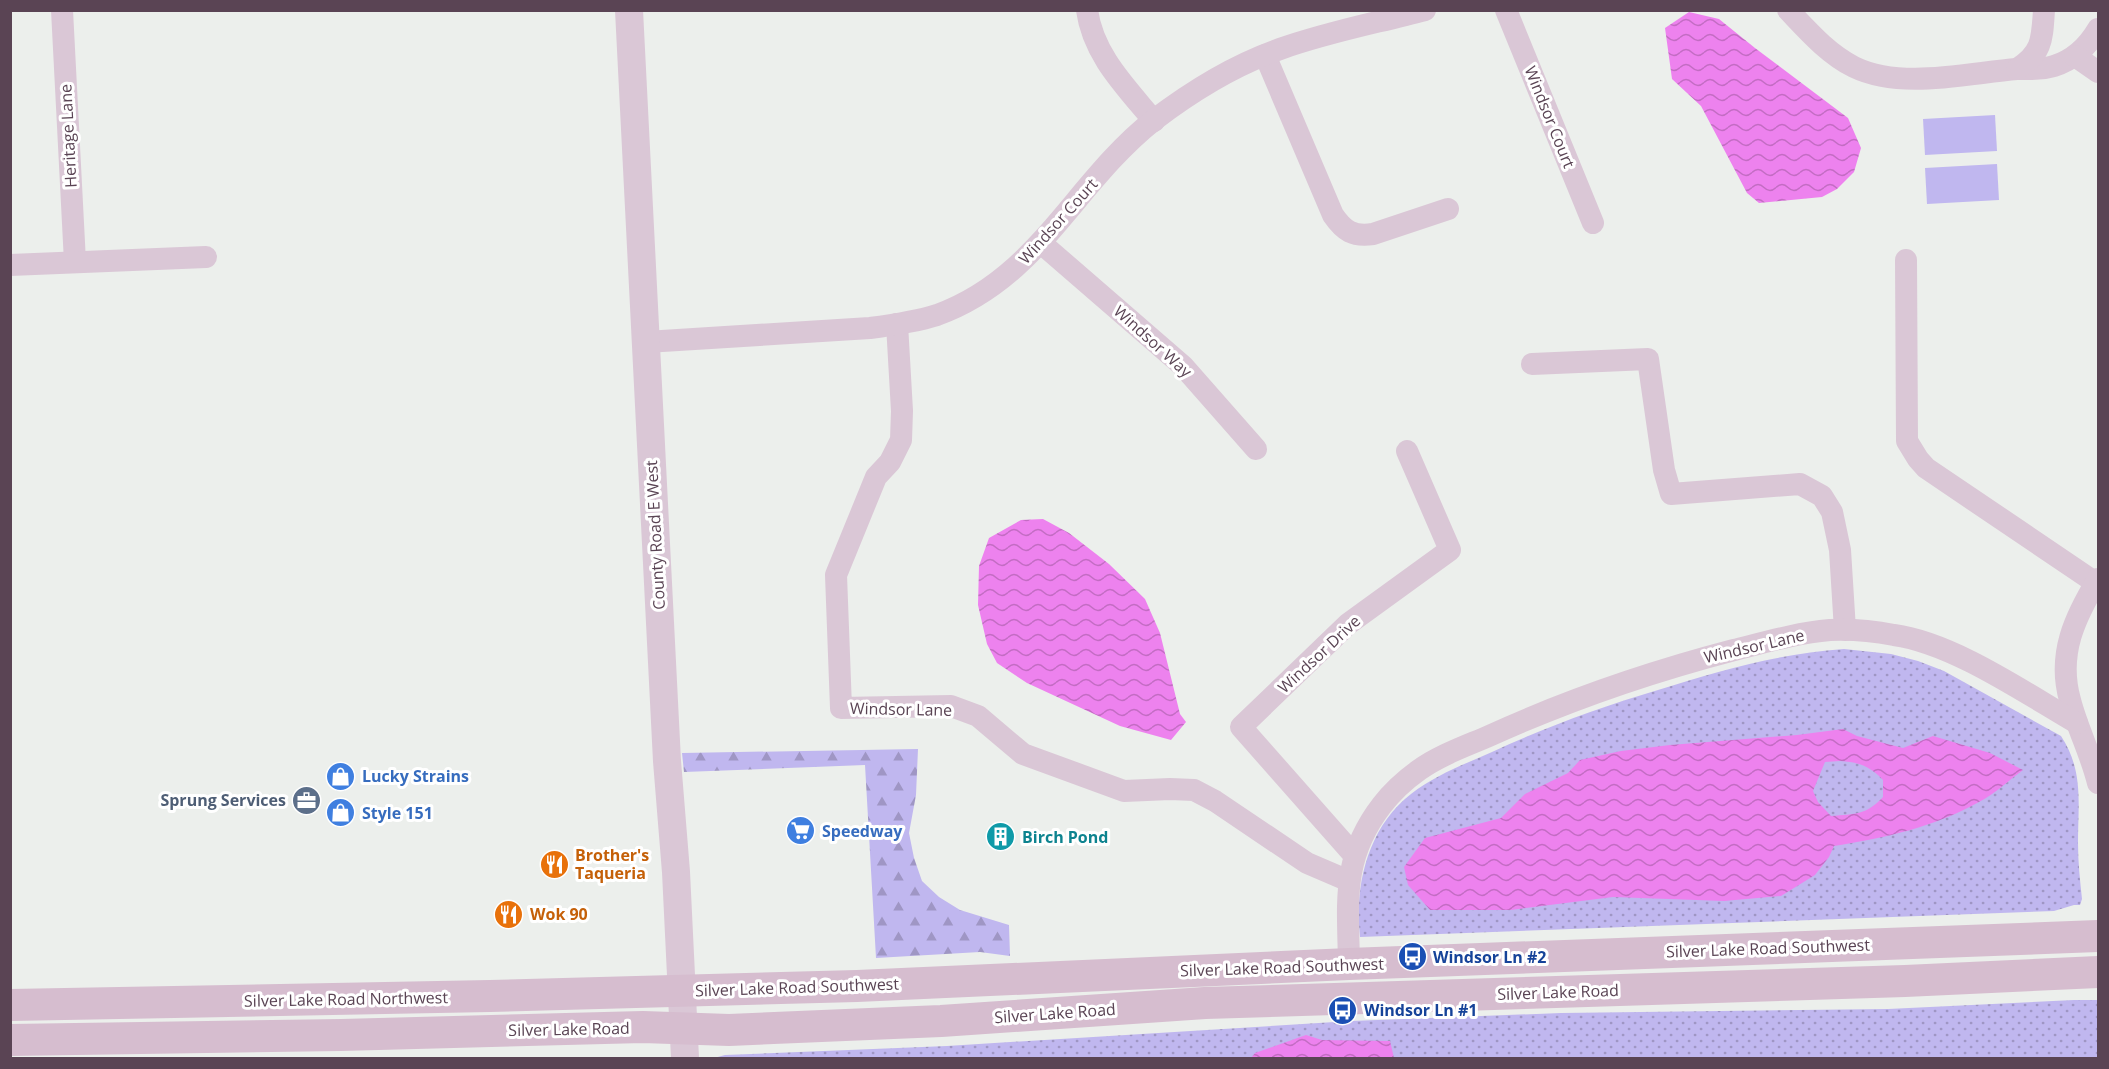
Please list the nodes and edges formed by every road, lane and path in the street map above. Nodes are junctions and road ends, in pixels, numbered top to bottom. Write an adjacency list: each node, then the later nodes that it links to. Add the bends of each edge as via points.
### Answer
1 (62, 10): 19 (street, Heritage Lane)
2 (629, 10): 22 (street, County Road E West)
3 (1087, 10): 13 (street, via 1097,46)
4 (1425, 10): 9 (street, Windsor Court, via 1324,35)
5 (1506, 10): 15 (street, Windsor Court)
6 (1788, 10): 11 (street, via 1836,57 1877,75 1938,78)
7 (2044, 10): 11 (street, via 2039,49)
8 (2098, 29): 10 (street)
9 (1265, 55): 13 (street, Windsor Court, via 1198,89); 14 (street, via 1341,226 1362,236)
10 (2075, 56): 11 (street, via 2055,66); 12 (street)
11 (2017, 69)
12 (2098, 72)
13 (1154, 120): 16 (street, Windsor Court, via 1096,178)
14 (1448, 209)
15 (1593, 223)
16 (1041, 243): 21 (street, Windsor Court, via 1005,277 964,303 936,315); 24 (street, Windsor Way, via 1184,366)
17 (206, 257): 19 (street)
18 (1906, 260): 26 (street, via 1907,441 1926,468)
19 (75, 262): 20 (street)
20 (10, 265)
21 (897, 324): 22 (street, Windsor Court); 31 (street, Windsor Lane, via 901,440 890,462 876,477 836,575 842,708 951,706 978,716 1023,754 1124,791 1194,790 1307,863)
22 (646, 342): 35 (street, County Road E West)
23 (1532, 364): 27 (street, via 1648,359 1671,494 1800,484 1822,496 1832,512 1840,550)
24 (1256, 449)
25 (1407, 451): 30 (street, Windsor Drive, via 1450,550 1348,624 1241,728)
26 (2098, 581): 28 (street, via 2073,625 2067,650 2069,699)
27 (1845, 630): 28 (street, Windsor Lane, via 1897,635 1934,645); 30 (street, Windsor Lane, via 1792,636 1684,663 1587,696 1438,759 1419,770 1381,806)
28 (2078, 723): 29 (street)
29 (2098, 783)
30 (1354, 855): 31 (street, Windsor Lane)
31 (1349, 882): 33 (street, Windsor Lane)
32 (2098, 936): 33 (main road, Silver Lake Road Southwest)
33 (1349, 964): 35 (main road, Silver Lake Road Southwest)
34 (2098, 972): 38 (main road, Silver Lake Road, via 1205,1003 941,1021 729,1030)
35 (682, 991): 36 (main road, Silver Lake Road Northwest); 38 (street, County Road E West)
36 (10, 1005)
37 (10, 1040): 38 (main road, Silver Lake Road, via 644,1027)
38 (685, 1043)

